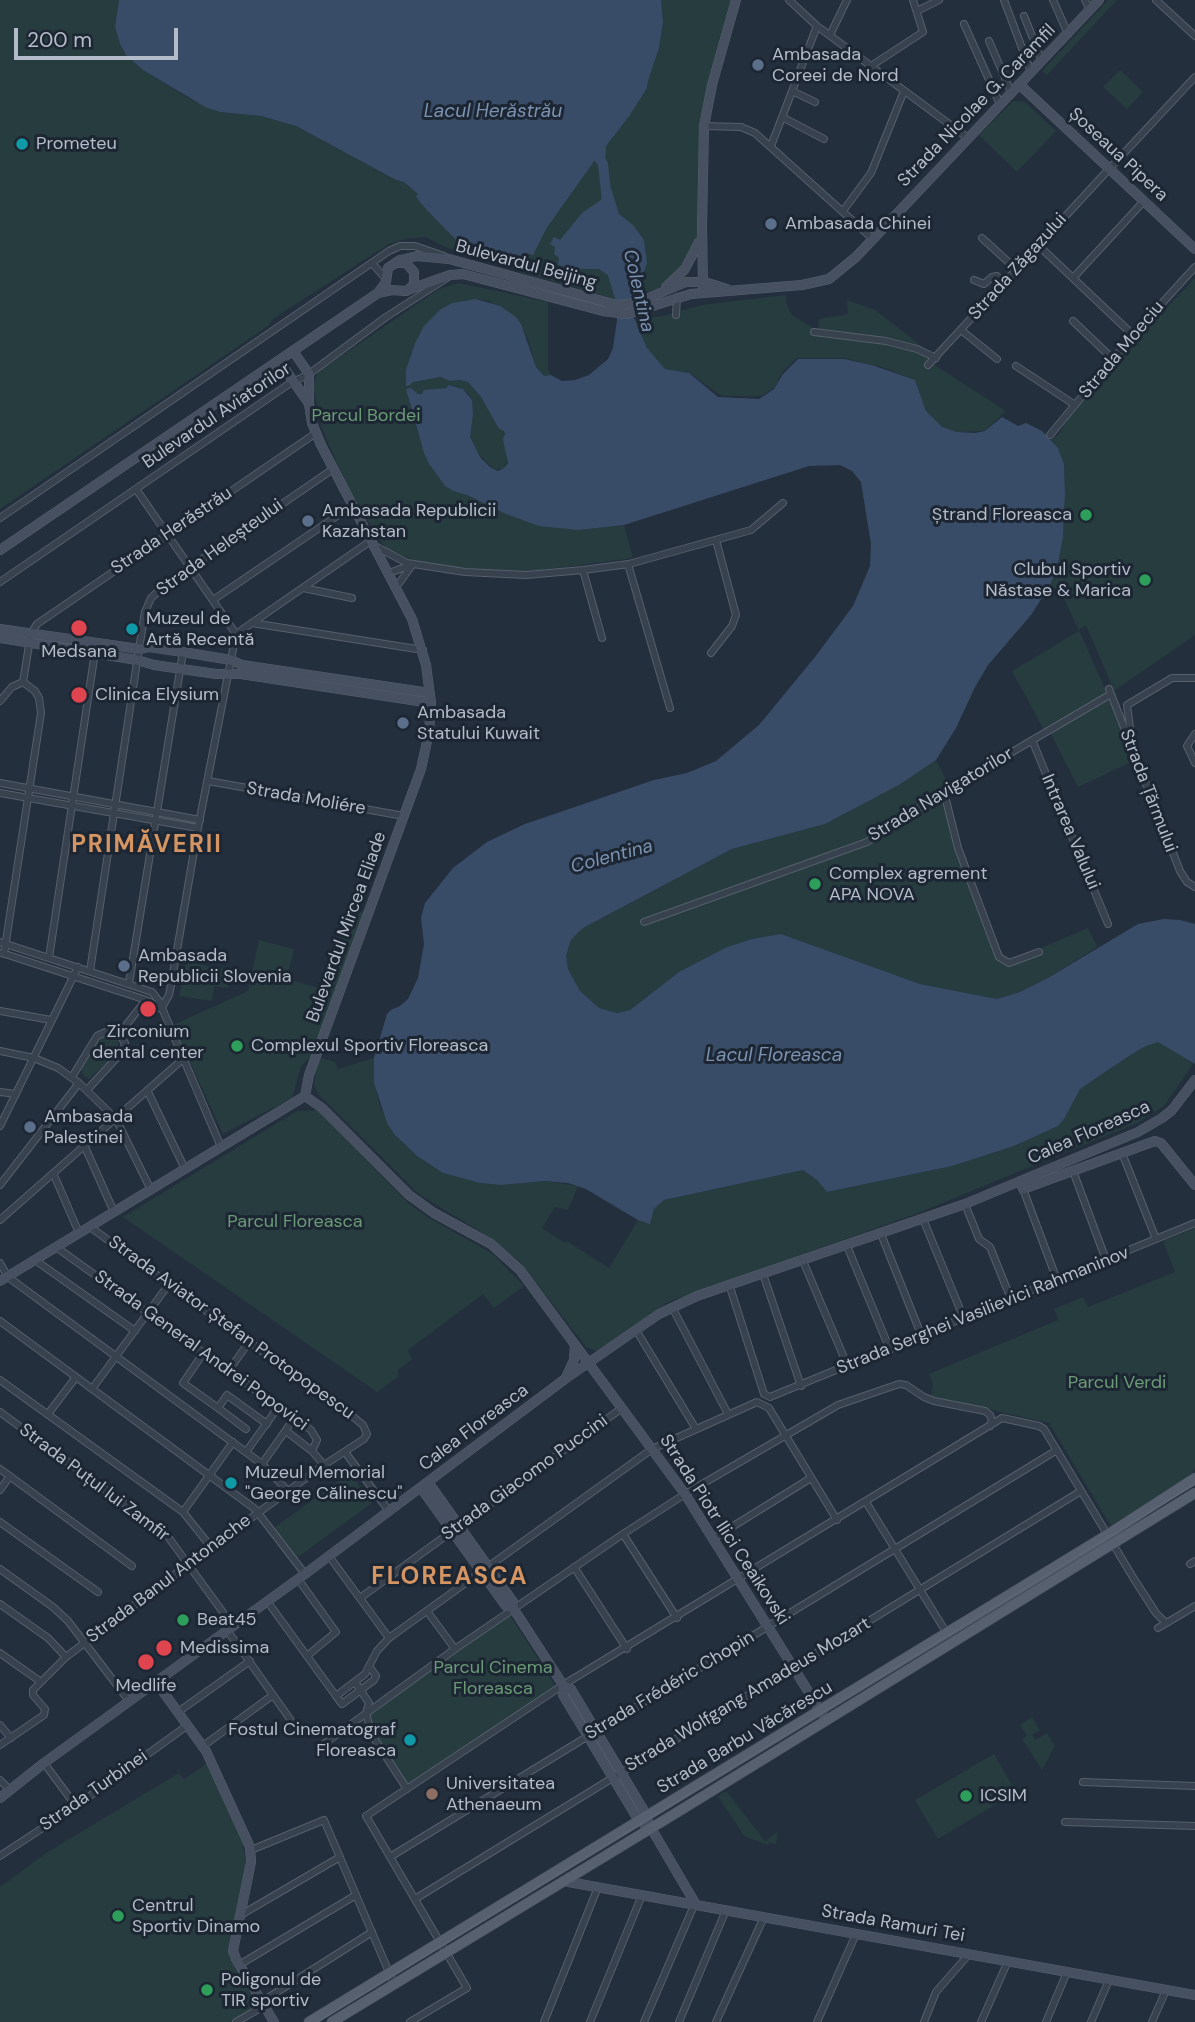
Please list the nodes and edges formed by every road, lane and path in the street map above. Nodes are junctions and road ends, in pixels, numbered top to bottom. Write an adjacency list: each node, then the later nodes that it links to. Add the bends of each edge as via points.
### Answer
1 (736, 0): 31 (street)
2 (789, 0): 15 (street)
3 (847, 0): 17 (street)
4 (914, 0): 12 (street)
5 (939, 0): 12 (street)
6 (1004, 0): 22 (street)
7 (1053, 0): 16 (street)
8 (1085, 0): 11 (street)
9 (1099, 0): 11 (street, Strada Nicolae G. Caramfil)
10 (1156, 0): 18 (street)
11 (1090, 10): 16 (street, Strada Nicolae G. Caramfil)
12 (917, 11): 21 (street, via 922,34)
13 (1024, 16): 20 (street)
14 (964, 24): 29 (street)
15 (817, 26): 17 (street); 25 (street)
16 (1068, 34): 20 (street, Strada Nicolae G. Caramfil)
17 (830, 35): 21 (street)
18 (1195, 36)
19 (989, 41): 27 (street)
20 (1042, 61): 22 (street, Strada Nicolae G. Caramfil)
21 (871, 66): 26 (street)
22 (1031, 72): 24 (street, Strada Nicolae G. Caramfil)
23 (1195, 77): 35 (street, Strada Zăgazului)
24 (1020, 83): 27 (street, Strada Nicolae G. Caramfil); 35 (street, Șoseaua Pipera)
25 (792, 91): 28 (street); 30 (street)
26 (905, 91): 32 (street); 37 (street, via 872,173)
27 (1011, 92): 29 (street, Strada Nicolae G. Caramfil)
28 (815, 102)
29 (1000, 104): 32 (street, Strada Nicolae G. Caramfil)
30 (782, 117): 33 (street); 34 (street)
31 (704, 126): 34 (street, via 745,128); 38 (street)
32 (968, 138): 40 (street, Strada Nicolae G. Caramfil)
33 (824, 139)
34 (771, 146): 37 (street)
35 (1111, 168): 36 (street, Șoseaua Pipera); 41 (street, Șoseaua Pipera); 42 (street, Strada Zăgazului)
36 (1144, 201): 43 (street, Șoseaua Pipera); 50 (street)
37 (843, 211): 40 (street)
38 (701, 237): 54 (street); 57 (street, via 685,268)
39 (982, 238): 48 (street)
40 (873, 239): 55 (street, Strada Nicolae G. Caramfil, via 841,271 822,282)
41 (1195, 243)
42 (1038, 244): 48 (street, Strada Zăgazului); 50 (street)
43 (1195, 249)
44 (449, 259): 45 (street, via 407,246); 46 (street, Bulevardul Beijing, via 412,256); 59 (street, Bulevardul Beijing)
45 (372, 263): 46 (street); 53 (street); 82 (street)
46 (392, 265): 53 (street); 56 (street, via 406,263 414,272 414,284)
47 (1195, 267): 65 (street, Strada Moeciu)
48 (1016, 269): 52 (street, Strada Zăgazului)
49 (450, 275): 56 (street, Bulevardul Beijing); 59 (street, Bulevardul Beijing, via 475,276); 72 (street, Bulevardul Aviatorilor)
50 (1073, 278): 65 (street)
51 (974, 280): 52 (street, via 984,284 997,276)
52 (1004, 282): 63 (street, Strada Zăgazului)
53 (387, 283): 56 (street, Bulevardul Beijing); 66 (street, Bulevardul Beijing)
54 (703, 287): 55 (street, Bulevardul Beijing); 57 (street, Bulevardul Beijing, via 681,283); 58 (street, Bulevardul Beijing)
55 (729, 290)
56 (405, 292)
57 (655, 296): 60 (street, Bulevardul Beijing)
58 (677, 297): 60 (street, Bulevardul Beijing); 61 (street)
59 (603, 307): 60 (street, Bulevardul Beijing, via 621,314)
60 (638, 307)
61 (676, 316)
62 (1073, 321): 69 (street)
63 (961, 330): 67 (street, Strada Zăgazului); 68 (street)
64 (814, 332): 67 (street, via 886,341)
65 (1133, 335): 69 (street, Strada Moeciu)
66 (286, 356): 72 (street); 73 (street, Bulevardul Mircea Eliade); 86 (street, Bulevardul Aviatorilor)
67 (936, 358): 70 (street, Strada Zăgazului)
68 (997, 359)
69 (1113, 359): 75 (street, Strada Moeciu)
70 (928, 365)
71 (1016, 366): 75 (street)
72 (309, 374): 73 (street, Bulevardul Aviatorilor); 74 (street, Bulevardul Mircea Eliade)
73 (295, 382): 74 (street, Bulevardul Mircea Eliade); 79 (street, Bulevardul Aviatorilor)
74 (309, 404): 76 (street, Bulevardul Mircea Eliade)
75 (1075, 405): 77 (street, Strada Moeciu)
76 (316, 433): 78 (street, Bulevardul Mircea Eliade); 83 (street, Strada Herăstrău)
77 (1050, 435)
78 (333, 469): 81 (street, Bulevardul Mircea Eliade); 89 (street, Strada Heleșteului)
79 (136, 489): 83 (street); 92 (street, Bulevardul Aviatorilor)
80 (783, 503): 84 (street, via 751,530)
81 (353, 505): 85 (street, Bulevardul Mircea Eliade); 96 (street)
82 (0, 518)
83 (167, 534): 89 (street); 101 (street, Strada Herăstrău, via 37,624)
84 (716, 540): 88 (street); 106 (street, via 736,615)
85 (373, 543): 87 (street); 91 (street, Bulevardul Mircea Eliade); 94 (street)
86 (0, 550)
87 (413, 564): 90 (street, via 494,575); 91 (street); 93 (street)
88 (628, 564): 90 (street); 116 (street)
89 (190, 567): 96 (street); 107 (street, Strada Heleșteului, via 151,598)
90 (583, 570): 102 (street)
91 (389, 573): 93 (street, Bulevardul Mircea Eliade)
92 (0, 582)
93 (397, 586): 104 (street, Bulevardul Mircea Eliade)
94 (303, 588): 95 (street); 97 (street)
95 (352, 598)
96 (213, 600): 99 (street)
97 (252, 624): 99 (street); 104 (street)
98 (0, 629): 101 (street)
99 (236, 634): 108 (street)
100 (0, 638): 101 (street)
101 (30, 638): 103 (street); 112 (street)
102 (602, 638)
103 (95, 648): 107 (street); 127 (street)
104 (422, 650): 114 (street, Bulevardul Mircea Eliade)
105 (183, 652): 107 (street, via 149,647); 108 (street); 109 (street)
106 (711, 653)
107 (138, 654): 109 (street, via 147,663); 128 (street, Strada Heleșteului)
108 (231, 660): 110 (street); 114 (street)
109 (181, 669): 110 (street); 130 (street)
110 (228, 675): 114 (street); 121 (street)
111 (1195, 678): 119 (street, via 1172,678 1127,705)
112 (23, 682): 115 (street); 123 (street, via 35,691 41,709)
113 (1110, 692): 118 (street, Strada Navigatorilor); 119 (street, Strada Țărmului)
114 (430, 698): 132 (street, Bulevardul Mircea Eliade, via 427,749)
115 (0, 701)
116 (670, 708)
117 (1195, 734): 120 (street, via 1187,746)
118 (1032, 740): 124 (street, Strada Navigatorilor); 138 (street, Intrarea Valului)
119 (1132, 748): 136 (street, Strada Țărmului, via 1180,871)
120 (1195, 763)
121 (208, 781): 132 (street, Strada Moliére); 133 (street)
122 (0, 783): 123 (street)
123 (29, 789): 126 (street); 127 (street)
124 (944, 792): 137 (street, Strada Navigatorilor, via 867,842); 140 (street, via 958,848 1001,960 1012,963)
125 (0, 793): 126 (street)
126 (28, 797): 129 (street); 139 (street)
127 (74, 797): 128 (street); 129 (street)
128 (115, 804): 130 (street); 131 (street, Strada Heleșteului)
129 (73, 806): 131 (street); 142 (street)
130 (158, 812): 133 (street); 134 (street)
131 (114, 813): 134 (street); 144 (street, Strada Heleșteului)
132 (404, 816): 162 (street, Bulevardul Mircea Eliade)
133 (200, 820): 135 (street)
134 (156, 821): 135 (street); 146 (street)
135 (198, 828): 148 (street, via 171,985)
136 (1195, 887)
137 (644, 922)
138 (1108, 924)
139 (3, 943): 141 (street); 142 (street)
140 (1039, 952)
141 (2, 953): 145 (street)
142 (49, 958): 143 (street)
143 (78, 967): 144 (street); 145 (street)
144 (90, 971): 146 (street)
145 (75, 977): 147 (street); 150 (street)
146 (129, 983): 148 (street, via 152,992)
147 (146, 1000): 148 (street); 151 (street)
148 (162, 1009): 154 (street)
149 (0, 1011): 150 (street)
150 (51, 1020): 153 (street)
151 (119, 1034): 155 (street, via 110,1030 97,1037); 158 (street, via 125,1043 123,1051)
152 (0, 1051): 153 (street)
153 (34, 1058): 155 (street); 161 (street)
154 (183, 1059): 160 (street); 166 (street)
155 (72, 1077): 157 (street)
156 (1195, 1080): 171 (street, Calea Floreasca, via 1172,1110 1148,1127)
157 (79, 1083): 158 (street); 172 (street)
158 (87, 1090): 163 (street)
159 (0, 1092): 161 (street)
160 (148, 1092): 163 (street); 168 (street)
161 (16, 1094): 164 (street)
162 (305, 1096): 166 (street); 204 (street, via 409,1195 508,1258)
163 (116, 1119): 165 (street); 174 (street)
164 (0, 1126)
165 (85, 1147): 170 (street); 176 (street)
166 (221, 1147): 168 (street)
167 (1122, 1153): 169 (street, Calea Floreasca); 173 (street, Calea Floreasca, via 1161,1143); 183 (street)
168 (185, 1169): 174 (street)
169 (1073, 1171): 171 (street, Calea Floreasca); 187 (street)
170 (54, 1175): 178 (street); 181 (street)
171 (1024, 1184): 175 (street, Calea Floreasca); 192 (street)
172 (0, 1185)
173 (1195, 1185)
174 (151, 1190): 176 (street)
175 (965, 1203): 177 (street, Calea Floreasca); 195 (street, via 979,1239 990,1247)
176 (114, 1212): 180 (street)
177 (923, 1219): 182 (street, Calea Floreasca); 198 (street)
178 (0, 1220)
179 (1195, 1223): 183 (street, Strada Serghei Vasilievici Rahmaninov)
180 (90, 1227): 181 (street); 193 (street, Strada Aviator Ștefan Protopopescu)
181 (79, 1233): 185 (street)
182 (881, 1234): 184 (street, Calea Floreasca); 202 (street)
183 (1156, 1239): 187 (street, Strada Serghei Vasilievici Rahmaninov)
184 (847, 1246): 188 (street, Calea Floreasca); 205 (street)
185 (57, 1247): 186 (street); 197 (street, Strada General Andrei Popovici)
186 (35, 1260): 191 (street); 201 (street)
187 (1106, 1260): 192 (street, Strada Serghei Vasilievici Rahmaninov)
188 (803, 1261): 190 (street, Calea Floreasca); 209 (street)
189 (0, 1263): 191 (street)
190 (763, 1274): 194 (street, Calea Floreasca); 214 (street)
191 (4, 1279): 207 (street)
192 (1057, 1280): 195 (street, Strada Serghei Vasilievici Rahmaninov)
193 (169, 1284): 197 (street); 203 (street, Strada Aviator Ștefan Protopopescu)
194 (729, 1284): 196 (street, Calea Floreasca); 214 (street, Strada Serghei Vasilievici Rahmaninov, via 764,1394 770,1397)
195 (1011, 1299): 198 (street, Strada Serghei Vasilievici Rahmaninov)
196 (673, 1307): 200 (street, Calea Floreasca); 221 (street)
197 (148, 1313): 201 (street); 206 (street, Strada General Andrei Popovici)
198 (964, 1319): 202 (street, Strada Serghei Vasilievici Rahmaninov)
199 (0, 1321): 211 (street)
200 (636, 1329): 208 (street, Calea Floreasca); 226 (street)
201 (135, 1331): 207 (street)
202 (922, 1337): 205 (street, Strada Serghei Vasilievici Rahmaninov)
203 (249, 1342): 210 (street); 228 (street, Strada Aviator Ștefan Protopopescu, via 352,1416)
204 (575, 1344): 208 (street); 213 (street)
205 (890, 1350): 209 (street, Strada Serghei Vasilievici Rahmaninov)
206 (204, 1352): 210 (street, Strada General Andrei Popovici); 217 (street, via 183,1382)
207 (116, 1357): 215 (street); 230 (street)
208 (589, 1362): 213 (street, Calea Floreasca); 218 (street, Strada Piotr Ilici Ceaikovski)
209 (848, 1367): 214 (street, Strada Serghei Vasilievici Rahmaninov)
210 (229, 1370): 216 (street, Strada General Andrei Popovici)
211 (76, 1377): 215 (street); 220 (street)
212 (0, 1380): 220 (street)
213 (565, 1380): 243 (street, Calea Floreasca)
214 (801, 1385)
215 (92, 1389): 239 (street)
216 (279, 1406): 222 (street, Strada General Andrei Popovici); 223 (street)
217 (218, 1408): 223 (street, via 227,1395); 225 (street)
218 (622, 1408): 231 (street, Strada Piotr Ilici Ceaikovski); 255 (street, Strada Giacomo Puccini)
219 (0, 1412): 263 (street, Strada Puțul lui Zamfir, via 160,1529)
220 (48, 1414): 251 (street)
221 (728, 1414): 226 (street); 229 (street, via 757,1402 769,1408)
222 (295, 1417): 227 (street); 233 (street, Strada General Andrei Popovici, via 316,1437)
223 (267, 1424): 234 (street)
224 (989, 1426): 229 (street, via 992,1420 985,1412 934,1401 899,1384 842,1404); 232 (street, via 1002,1418 1041,1427); 249 (street)
225 (246, 1429)
226 (696, 1429): 231 (street)
227 (286, 1431): 233 (street); 236 (street)
228 (367, 1434): 235 (street, Strada Banul Antonache)
229 (786, 1436): 241 (street); 248 (street)
230 (233, 1442): 234 (street); 239 (street)
231 (652, 1448): 248 (street, Strada Piotr Ilici Ceaikovski); 267 (street)
232 (1057, 1450): 246 (street); 261 (street, Strada Frédéric Chopin)
233 (312, 1451): 237 (street, Strada General Andrei Popovici)
234 (246, 1452): 236 (street)
235 (345, 1452): 237 (street, Strada Banul Antonache); 250 (street)
236 (262, 1464): 245 (street)
237 (324, 1465): 245 (street, Strada Banul Antonache)
238 (0, 1469): 240 (street)
239 (209, 1475): 251 (street); 252 (street)
240 (10, 1476): 244 (street); 264 (street)
241 (811, 1478): 253 (street); 258 (street)
242 (1195, 1478): 257 (main road, Strada Barbu Văcărescu)
243 (424, 1485): 250 (street, Calea Floreasca); 255 (street)
244 (0, 1490)
245 (288, 1491): 252 (street, Strada Banul Antonache)
246 (1081, 1491): 257 (street); 270 (street, Strada Wolfgang Amadeus Mozart)
247 (1195, 1493): 259 (main road, Strada Barbu Văcărescu)
248 (685, 1494): 256 (street); 258 (street, Strada Piotr Ilici Ceaikovski)
249 (866, 1502): 253 (street); 261 (street)
250 (389, 1511): 262 (street, Calea Floreasca)
251 (183, 1512): 260 (street)
252 (258, 1513): 260 (street, Strada Banul Antonache); 268 (street)
253 (837, 1520): 269 (street)
254 (0, 1522): 271 (street)
255 (456, 1528): 267 (street); 272 (street, Strada Giacomo Puccini)
256 (624, 1534): 265 (street); 278 (street)
257 (1108, 1535): 259 (street); 283 (main road, Strada Barbu Văcărescu)
258 (714, 1538): 269 (street, Strada Piotr Ilici Ceaikovski)
259 (1114, 1545): 279 (street); 306 (main road, Strada Barbu Văcărescu)
260 (211, 1547): 263 (street, Strada Banul Antonache)
261 (895, 1549): 270 (street); 280 (street, Strada Frédéric Chopin)
262 (329, 1556): 268 (street, Calea Floreasca); 272 (street)
263 (189, 1564): 281 (street, Strada Puțul lui Zamfir); 285 (street, Strada Banul Antonache)
264 (132, 1566)
265 (574, 1567): 276 (street); 287 (street)
266 (0, 1569): 285 (street, via 53,1607)
267 (484, 1569): 276 (street, via 506,1606); 277 (street)
268 (301, 1577): 273 (street, Calea Floreasca); 289 (street, via 336,1632)
269 (740, 1579): 278 (street); 280 (street, Strada Piotr Ilici Ceaikovski)
270 (920, 1590): 283 (street); 293 (street, Strada Wolfgang Amadeus Mozart)
271 (98, 1592)
272 (360, 1598): 284 (street)
273 (267, 1601): 281 (street, Calea Floreasca); 289 (street)
274 (0, 1604): 290 (street, via 48,1638)
275 (1195, 1606): 279 (street)
276 (513, 1608): 286 (street); 297 (street)
277 (426, 1611): 284 (street); 286 (street)
278 (677, 1618): 287 (street)
279 (1166, 1623): 282 (street)
280 (768, 1626): 293 (street, Strada Piotr Ilici Ceaikovski); 309 (street, Strada Frédéric Chopin)
281 (230, 1628): 291 (street, Strada Puțul lui Zamfir); 295 (street, Calea Floreasca)
282 (1158, 1628)
283 (946, 1632): 302 (main road, Strada Barbu Văcărescu)
284 (389, 1637): 292 (street)
285 (86, 1642): 290 (street, Strada Banul Antonache); 301 (street)
286 (455, 1649): 304 (street)
287 (626, 1649): 297 (street)
288 (0, 1653): 294 (street)
289 (307, 1656): 300 (street)
290 (66, 1657): 294 (street, Strada Banul Antonache)
291 (250, 1661): 299 (street, Strada Puțul lui Zamfir); 303 (street)
292 (369, 1666): 296 (street); 298 (street, via 376,1676)
293 (794, 1667): 302 (street, Strada Piotr Ilici Ceaikovski); 315 (street, Strada Wolfgang Amadeus Mozart)
294 (41, 1682): 310 (street, via 33,1692 44,1715)
295 (156, 1682): 301 (street, Calea Floreasca); 303 (street)
296 (355, 1682): 298 (street); 300 (street)
297 (563, 1685): 309 (street, via 570,1689); 320 (street)
298 (361, 1690): 300 (street, via 342,1704); 304 (street, via 369,1703)
299 (273, 1695): 305 (street, Strada Puțul lui Zamfir); 312 (street)
300 (336, 1696)
301 (129, 1701): 314 (street, Calea Floreasca)
302 (820, 1710): 306 (street, Strada Piotr Ilici Ceaikovski); 323 (main road, Strada Barbu Văcărescu)
303 (178, 1712): 308 (street)
304 (366, 1713): 313 (street); 320 (street, via 377,1744)
305 (290, 1719)
306 (826, 1720): 326 (main road, Strada Barbu Văcărescu)
307 (0, 1725): 310 (street)
308 (188, 1725): 312 (street); 322 (street, Strada Turbinei)
309 (592, 1733): 315 (street); 330 (street, Strada Frédéric Chopin)
310 (11, 1738): 311 (street)
311 (0, 1745)
312 (203, 1746): 327 (street)
313 (321, 1746)
314 (44, 1763): 319 (street, Calea Floreasca); 322 (street)
315 (617, 1774): 323 (street); 338 (street, Strada Wolfgang Amadeus Mozart)
316 (0, 1780): 319 (street)
317 (1083, 1782): 318 (street)
318 (1195, 1786)
319 (9, 1789): 321 (street, Calea Floreasca)
320 (407, 1789): 330 (street, via 366,1816)
321 (0, 1798)
322 (75, 1806): 328 (street, Strada Turbinei)
323 (643, 1818): 326 (street); 346 (main road, Strada Barbu Văcărescu)
324 (1065, 1822): 325 (street)
325 (1195, 1826)
326 (651, 1828): 331 (main road, Strada Barbu Văcărescu); 334 (street)
327 (251, 1850): 329 (street, via 324,1821); 342 (street)
328 (0, 1856)
329 (340, 1857): 336 (street); 342 (street)
330 (390, 1857): 338 (street)
331 (577, 1872): 332 (main road, Strada Barbu Văcărescu); 333 (street)
332 (562, 1881): 333 (street, Strada Ramuri Tei); 346 (main road, Strada Barbu Văcărescu)
333 (586, 1884): 335 (street, Strada Ramuri Tei)
334 (686, 1885): 339 (street, via 679,1898); 340 (street)
335 (598, 1887): 337 (street, Strada Ramuri Tei); 361 (street)
336 (356, 1895): 344 (street); 349 (street)
337 (642, 1895): 339 (street, Strada Ramuri Tei); 362 (street)
338 (415, 1899): 346 (street)
339 (671, 1900): 340 (street, Strada Ramuri Tei)
340 (695, 1903): 341 (street, Strada Ramuri Tei); 363 (street)
341 (726, 1910): 343 (street, Strada Ramuri Tei); 364 (street)
342 (239, 1916): 349 (street, via 233,1951)
343 (764, 1917): 345 (street, Strada Ramuri Tei); 365 (street)
344 (372, 1932): 351 (street); 355 (street)
345 (856, 1934): 347 (street, Strada Ramuri Tei); 366 (street)
346 (443, 1947): 351 (main road, Strada Barbu Văcărescu); 360 (street, via 467,1988)
347 (969, 1954): 348 (street, Strada Ramuri Tei); 367 (street, via 936,1992)
348 (1008, 1961): 350 (street, Strada Ramuri Tei); 368 (street)
349 (239, 1965): 355 (street)
350 (1067, 1972): 352 (street, Strada Ramuri Tei); 369 (street)
351 (392, 1979): 358 (main road, Strada Barbu Văcărescu); 359 (main road, Strada Barbu Văcărescu)
352 (1109, 1980): 353 (street, Strada Ramuri Tei); 370 (street)
353 (1166, 1990): 354 (street, Strada Ramuri Tei); 371 (street)
354 (1195, 1995)
355 (262, 2002): 356 (street); 357 (street)
356 (236, 2022)
357 (274, 2022)
358 (309, 2022)
359 (332, 2022)
360 (410, 2022)
361 (544, 2022)
362 (590, 2022)
363 (644, 2022)
364 (679, 2022)
365 (716, 2022)
366 (817, 2022)
367 (924, 2022)
368 (981, 2022)
369 (1046, 2022)
370 (1091, 2022)
371 (1152, 2022)

